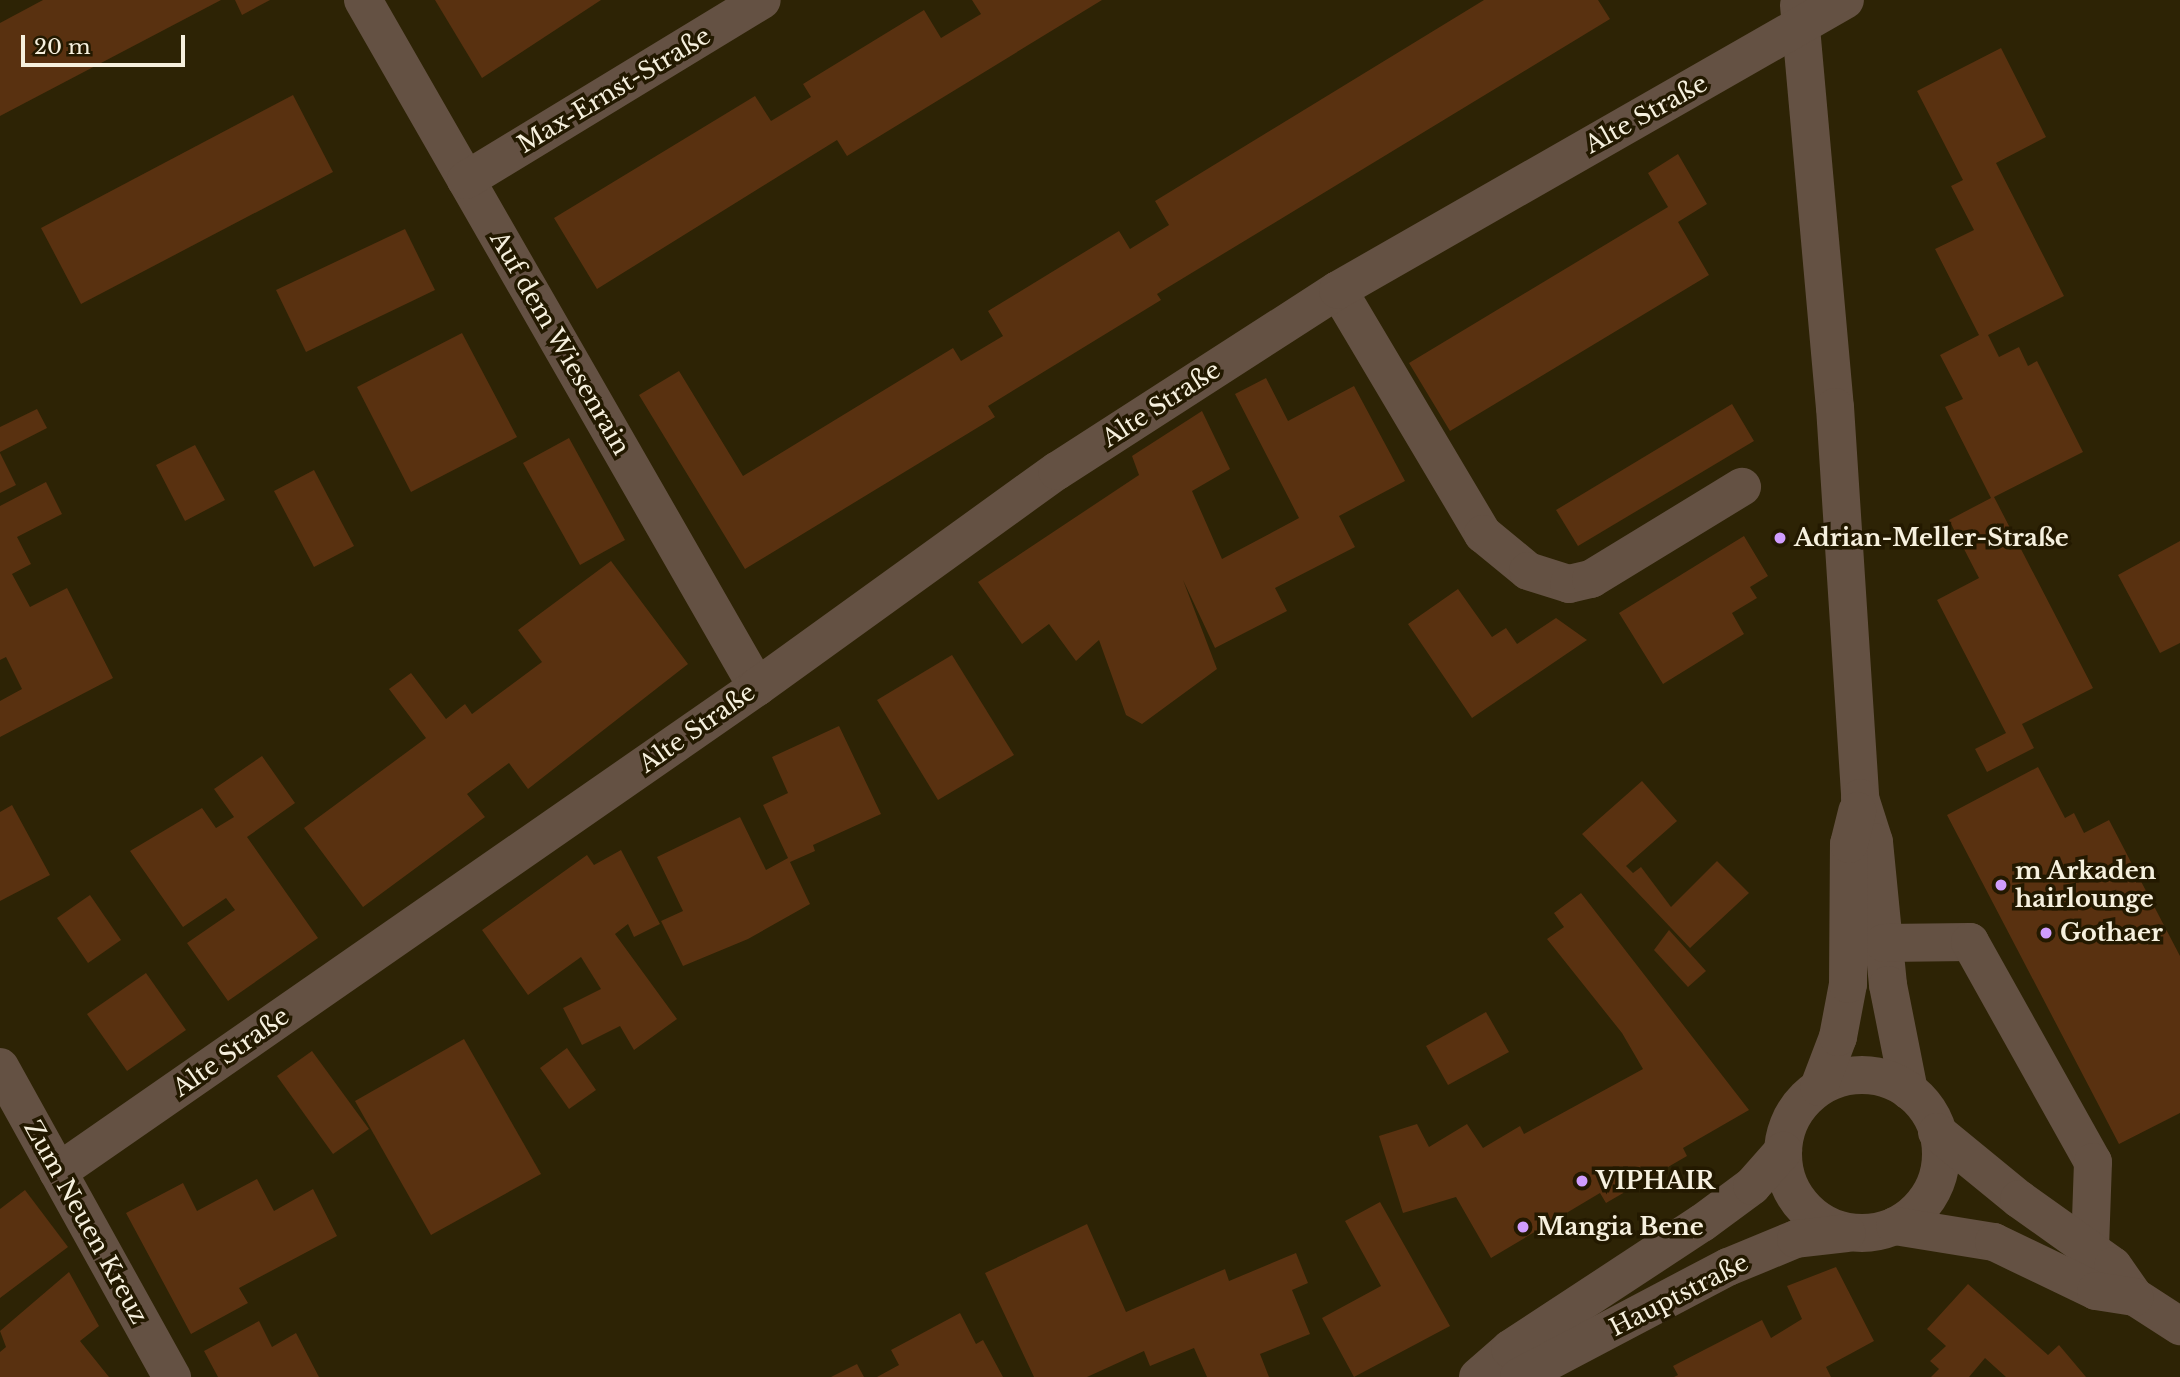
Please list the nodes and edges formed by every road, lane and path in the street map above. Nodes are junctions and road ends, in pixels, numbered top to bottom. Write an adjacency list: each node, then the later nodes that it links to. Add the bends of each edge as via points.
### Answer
1 (363, 0): 5 (street, Auf dem Wiesenrain)
2 (762, 0): 5 (street, Max-Ernst-Straße)
3 (1845, 0): 4 (street, Alte Straße)
4 (1800, 14): 6 (street, Alte Straße); 9 (street, via 1835,407)
5 (466, 180): 8 (street, Auf dem Wiesenrain)
6 (1338, 290): 7 (street, via 1483,534 1528,571 1569,584 1591,579); 8 (street, Alte Straße, via 1057,471)
7 (1742, 487)
8 (757, 687): 16 (street, Alte Straße)
9 (1860, 798): 10 (street, via 1874,842); 12 (street, via 1849,844 1848,984 1838,1037)
10 (1884, 943): 13 (street); 19 (street, via 1970,942 2092,1162)
11 (0, 1067): 16 (street, Zum Neuen Kreuz)
12 (1819, 1087): 13 (street, via 1861,1075 1887,1079); 15 (street, via 1795,1112)
13 (1909, 1091): 14 (street)
14 (1937, 1132): 17 (street, via 1940,1169 1934,1187 1913,1215); 19 (street)
15 (1783, 1151): 18 (street, via 1792,1192 1808,1213); 23 (street, Hauptstraße, via 1732,1200 1510,1349)
16 (58, 1172): 22 (street, Zum Neuen Kreuz)
17 (1895, 1226): 18 (street); 20 (street, via 1994,1242 2096,1290)
18 (1847, 1233): 24 (street, Hauptstraße, via 1797,1239 1728,1267)
19 (2090, 1250): 20 (street, via 2113,1266)
20 (2135, 1297): 21 (street)
21 (2180, 1326)
22 (172, 1377)
23 (1478, 1377)
24 (1519, 1377)

